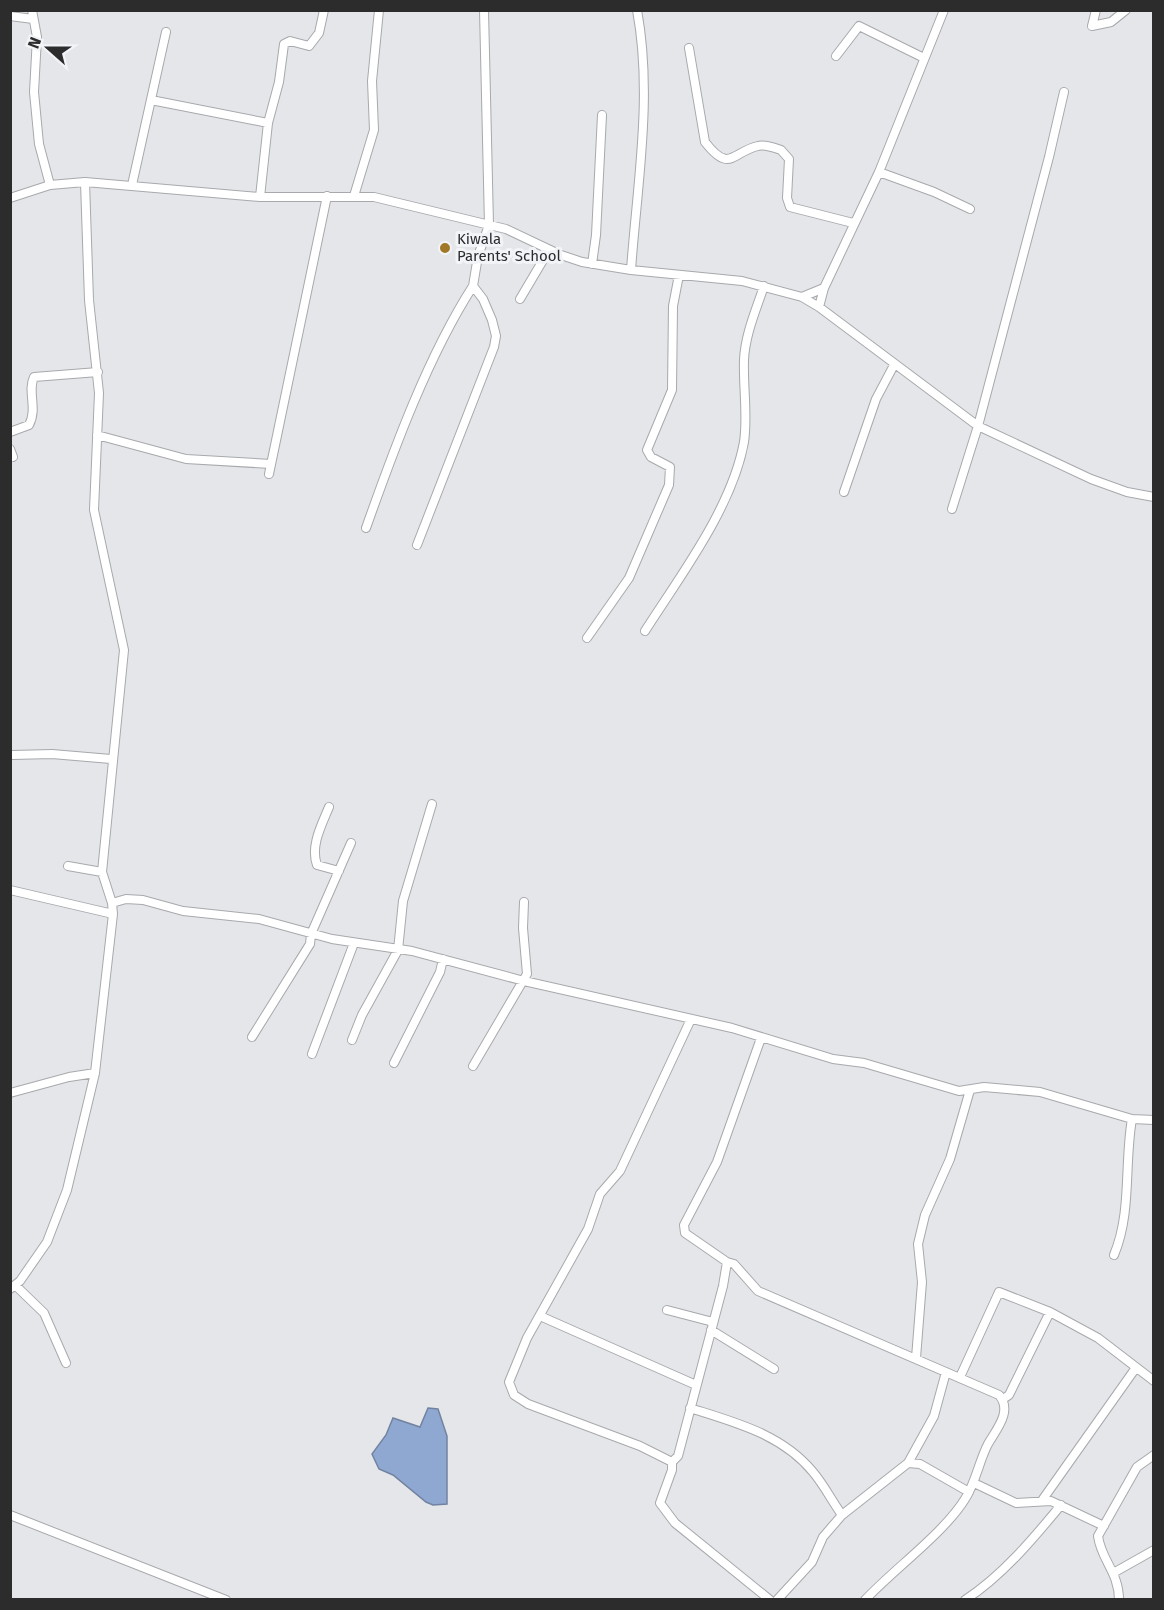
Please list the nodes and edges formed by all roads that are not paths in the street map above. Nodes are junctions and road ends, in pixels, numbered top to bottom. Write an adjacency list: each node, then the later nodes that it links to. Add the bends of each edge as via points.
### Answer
1 (324, 10): 17 (street, via 314,42 309,46 290,41 284,44)
2 (379, 10): 23 (street, via 372,81 374,130)
3 (484, 10): 28 (street)
4 (637, 10): 31 (street, via 643,66 643,132)
5 (944, 10): 13 (street)
6 (1096, 10): 7 (street, via 1092,26 1111,22)
7 (1126, 10)
8 (32, 15): 9 (street); 20 (street, via 37,37 34,92 39,144)
9 (10, 16)
10 (166, 32): 15 (street)
11 (689, 48): 27 (street, via 705,142 713,153 722,159 757,146 782,150 789,159 790,207)
12 (836, 56): 13 (street, via 859,26)
13 (924, 58): 18 (street)
14 (1064, 92): 41 (street)
15 (151, 100): 17 (street); 21 (street)
16 (602, 115): 30 (street, via 597,235)
17 (268, 123): 24 (street)
18 (879, 172): 26 (street); 27 (street)
19 (85, 182): 20 (street); 21 (street); 40 (street, via 89,300)
20 (50, 185): 25 (street)
21 (132, 185): 24 (street)
22 (327, 196): 23 (street); 24 (street); 44 (street)
23 (354, 196): 28 (street, via 393,201)
24 (261, 197)
25 (10, 198)
26 (970, 209)
27 (853, 223): 35 (street)
28 (489, 225): 29 (street, via 521,234); 33 (street)
29 (549, 250): 30 (street); 37 (street)
30 (592, 264): 31 (street)
31 (631, 270): 32 (street)
32 (679, 275): 34 (street); 52 (street, via 673,306 672,390 647,450 651,457 670,467 669,485 629,578)
33 (472, 286): 49 (street, via 454,314 394,451); 50 (street, via 492,320 494,347)
34 (764, 286): 36 (street); 51 (street, via 744,358 744,432 738,465 704,538)
35 (824, 288): 36 (street); 38 (street)
36 (802, 297): 38 (street)
37 (520, 299)
38 (819, 307): 39 (street)
39 (894, 365): 41 (street); 46 (street, via 876,399)
40 (98, 372): 42 (street, via 33,380 33,417 29,425); 43 (street)
41 (978, 426): 47 (street, via 1091,479); 48 (street)
42 (10, 432)
43 (98, 435): 44 (street, via 186,459); 54 (street, via 94,510 124,650)
44 (271, 464): 45 (street)
45 (269, 474)
46 (844, 492)
47 (1154, 497)
48 (952, 509)
49 (366, 528)
50 (417, 545)
51 (645, 631)
52 (587, 638)
53 (12, 755): 54 (street)
54 (111, 759): 60 (street)
55 (432, 804): 67 (street, via 403,902)
56 (329, 807): 59 (street, via 314,857 316,865)
57 (351, 843): 59 (street)
58 (68, 866): 60 (street)
59 (339, 871): 65 (street)
60 (102, 872): 63 (street)
61 (10, 890): 64 (street)
62 (524, 902): 69 (street)
63 (112, 903): 64 (street); 65 (street, via 143,900 183,911 259,919)
64 (113, 914): 77 (street)
65 (311, 934): 66 (street); 71 (street, via 310,944)
66 (354, 943): 67 (street); 74 (street)
67 (398, 950): 68 (street); 73 (street)
68 (443, 959): 69 (street); 75 (street)
69 (524, 981): 70 (street); 76 (street)
70 (691, 1019): 72 (street); 87 (street, via 620,1171 600,1194 588,1229)
71 (252, 1037)
72 (761, 1038): 78 (street, via 959,1091); 83 (street, via 717,1162 684,1226 691,1239)
73 (352, 1040)
74 (312, 1054)
75 (394, 1063)
76 (473, 1066)
77 (95, 1073): 79 (street); 84 (street, via 54,1230)
78 (970, 1090): 80 (street, via 1002,1087 1040,1092); 89 (street, via 950,1159 925,1215 918,1244 921,1282)
79 (10, 1093)
80 (1132, 1119): 81 (street); 82 (street, via 1124,1224)
81 (1154, 1120)
82 (1114, 1255)
83 (727, 1262): 88 (street); 89 (street, via 734,1264 759,1291)
84 (13, 1288): 90 (street, via 44,1313)
85 (667, 1310): 88 (street)
86 (1050, 1312): 91 (street, via 1098,1338); 94 (street, via 999,1292); 97 (street, via 1009,1395)
87 (540, 1316): 96 (street); 100 (street, via 510,1377 513,1395)
88 (712, 1326): 92 (street); 96 (street)
89 (916, 1358): 93 (street)
90 (66, 1363)
91 (1136, 1369): 95 (street); 104 (street)
92 (774, 1370)
93 (946, 1372): 94 (street); 101 (street, via 936,1410)
94 (960, 1377): 97 (street)
95 (1154, 1381)
96 (696, 1385): 98 (street)
97 (1003, 1399): 102 (street, via 1005,1408 999,1430 988,1443)
98 (690, 1408): 100 (street, via 678,1456); 107 (street, via 749,1427 777,1442 812,1471)
99 (1154, 1455): 108 (street, via 1137,1467)
100 (672, 1462): 112 (street, via 660,1499 663,1510)
101 (908, 1463): 103 (street, via 920,1464); 107 (street)
102 (974, 1483): 103 (street); 104 (street, via 1024,1505)
103 (969, 1492): 114 (street, via 954,1514)
104 (1043, 1500): 105 (street)
105 (1061, 1505): 108 (street); 115 (street, via 984,1588)
106 (10, 1515): 111 (street)
107 (842, 1515): 113 (street, via 823,1538 812,1562)
108 (1104, 1526): 110 (street, via 1099,1543)
109 (1154, 1550): 110 (street)
110 (1115, 1572): 116 (street)
111 (226, 1599)
112 (770, 1599)
113 (777, 1599)
114 (865, 1599)
115 (964, 1599)
116 (1119, 1599)

